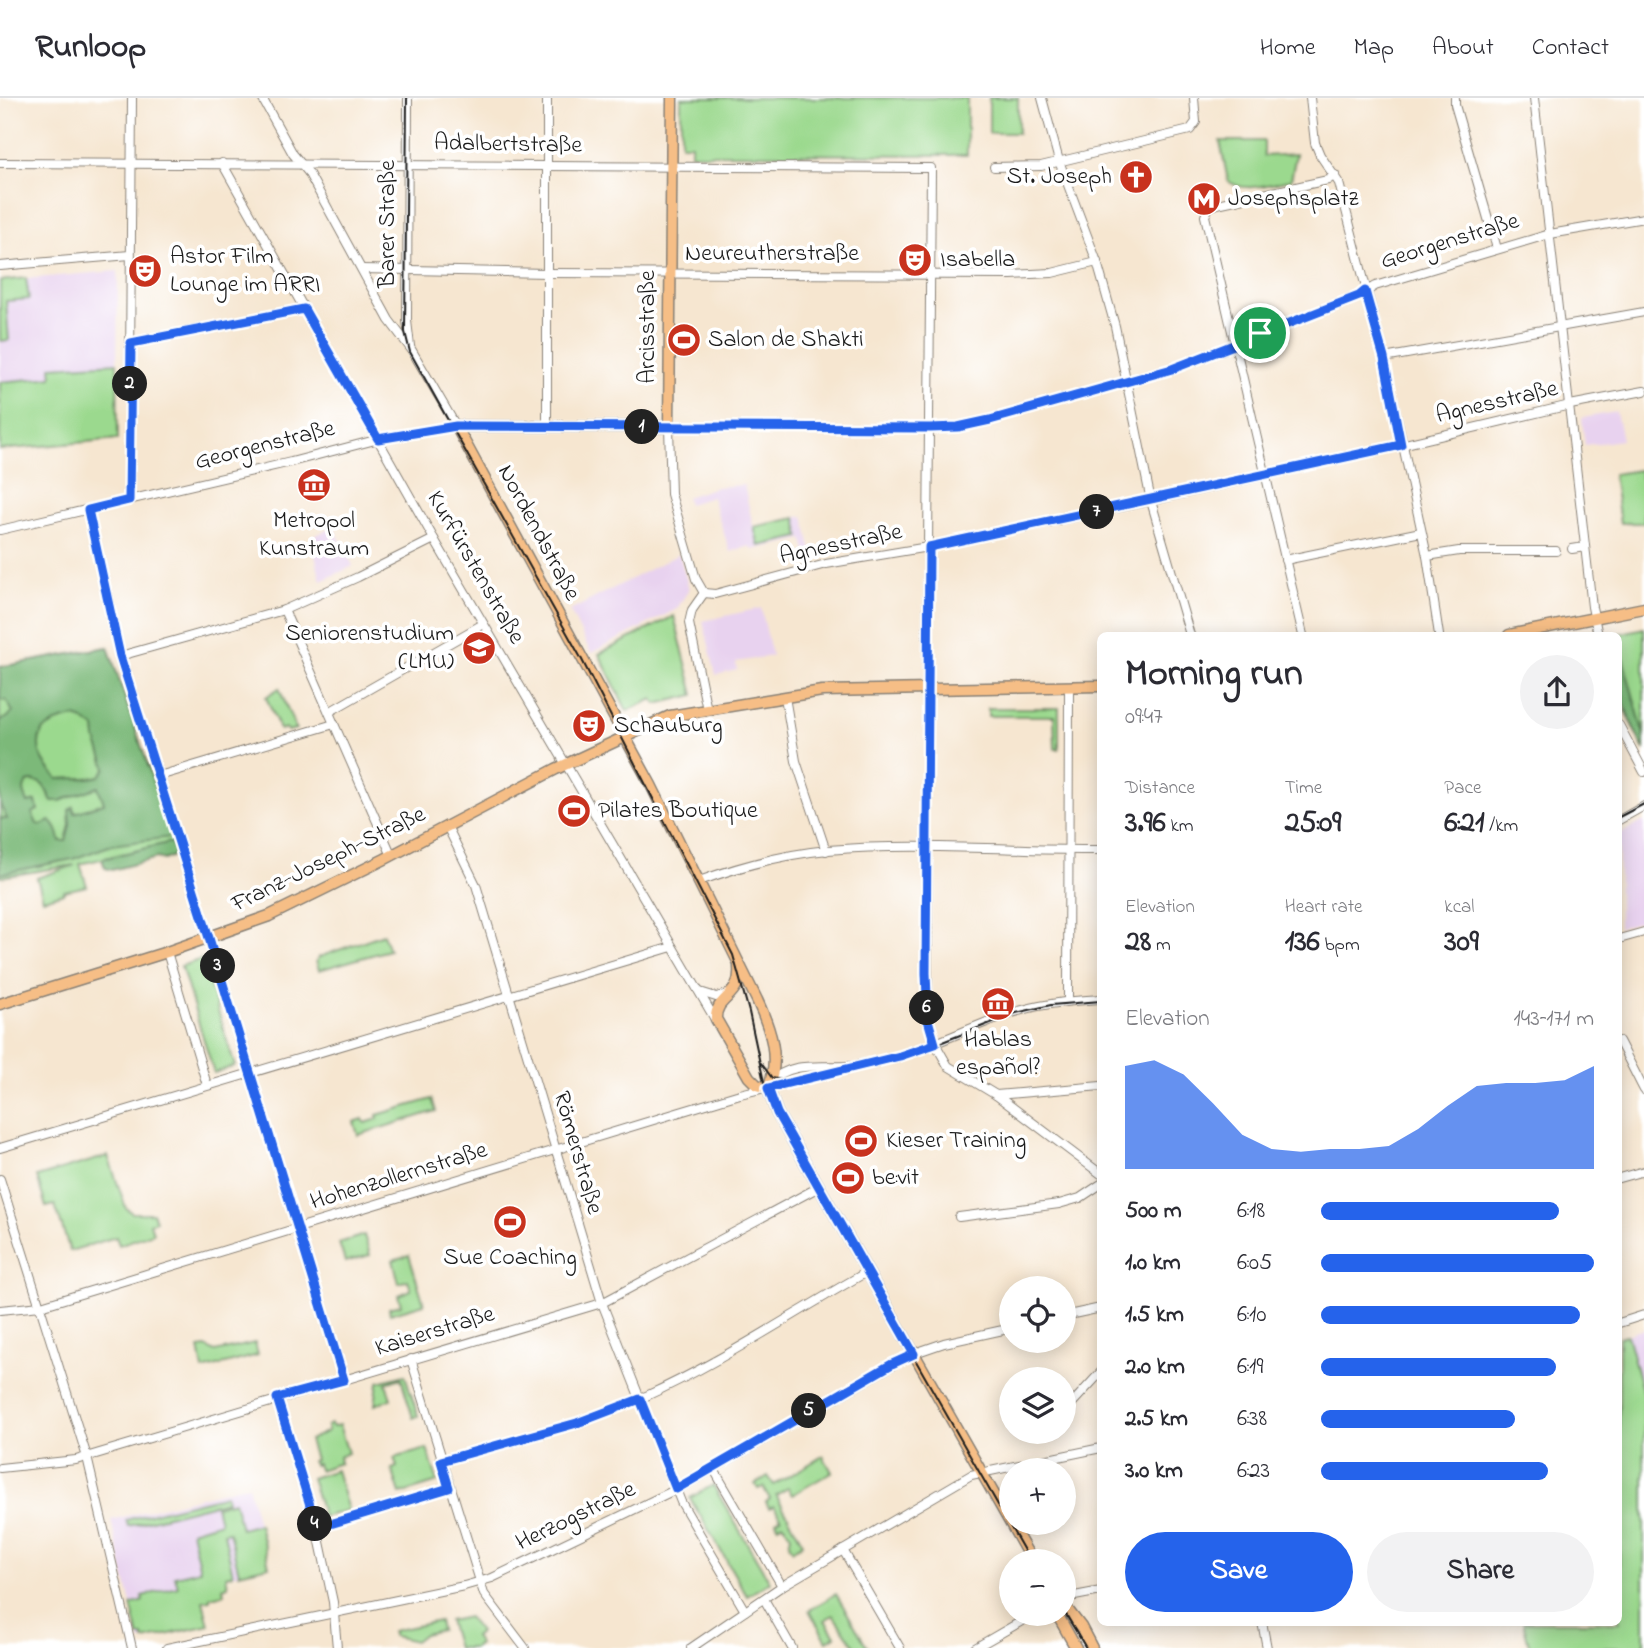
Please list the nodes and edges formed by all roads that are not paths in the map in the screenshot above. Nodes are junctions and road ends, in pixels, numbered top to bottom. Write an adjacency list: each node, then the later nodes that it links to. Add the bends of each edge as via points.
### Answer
1 (132, 98): 13 (street)
2 (262, 98): 15 (street, Nordendstraße)
3 (408, 98): 16 (street, Barer Straße)
4 (547, 98): 17 (street)
5 (672, 98): 18 (main road, Arcisstraße)
6 (1042, 98): 11 (street)
7 (1194, 98): 11 (street, via 1193,128)
8 (1310, 98): 20 (street, via 1315,143)
9 (1455, 98): 22 (street)
10 (1534, 98): 23 (street)
11 (1059, 161): 19 (street, via 1034,167); 27 (street)
12 (0, 163): 13 (street, Adalbertstraße)
13 (131, 163): 14 (street, Adalbertstraße); 26 (street)
14 (222, 163): 15 (street, Adalbertstraße); 35 (street, Kurfürstenstraße)
15 (301, 164): 16 (street, Adalbertstraße); 29 (street, Nordendstraße)
16 (408, 164): 17 (street, Adalbertstraße); 30 (street, Barer Straße)
17 (548, 165): 18 (street, Adalbertstraße); 32 (street)
18 (671, 166): 31 (main road, Arcisstraße); 33 (street, Adalbertstraße, via 931,168)
19 (994, 167)
20 (1335, 175): 34 (street); 38 (street, via 1209,207 1205,223)
21 (1644, 218): 23 (street, Georgenstraße)
22 (1489, 222)
23 (1549, 234): 25 (street, Georgenstraße); 37 (street)
24 (1494, 238): 25 (street)
25 (1497, 249): 34 (street, Georgenstraße)
26 (130, 255): 28 (street); 39 (street)
27 (1097, 262): 33 (street, Neureutherstraße, via 1043,274); 42 (street)
28 (0, 266)
29 (362, 269): 30 (street, Neureutherstraße); 40 (street, Nordendstraße, via 389,320)
30 (408, 270): 32 (street, Neureutherstraße); 40 (street, Barer Straße)
31 (670, 272): 32 (street, Neureutherstraße); 33 (street, Neureutherstraße); 47 (main road, Arcisstraße)
32 (547, 273): 46 (street)
33 (931, 274): 48 (street)
34 (1365, 291): 38 (street, Georgenstraße); 41 (street)
35 (304, 309): 39 (street); 49 (street, Kurfürstenstraße)
36 (1644, 313): 37 (street)
37 (1561, 327): 41 (street); 44 (street)
38 (1235, 342): 42 (street, Georgenstraße); 51 (street)
39 (131, 343): 52 (street)
40 (411, 349): 45 (street, Nordendstraße)
41 (1384, 358): 50 (street)
42 (1128, 382): 48 (street, Georgenstraße, via 990,420); 53 (street)
43 (1644, 391): 44 (street, Agnesstraße)
44 (1570, 405): 50 (street, Agnesstraße); 59 (street)
45 (456, 426): 46 (main road, Georgenstraße); 49 (street, Georgenstraße); 83 (main road, Nordendstraße)
46 (547, 427): 47 (main road, Georgenstraße)
47 (668, 427): 48 (street, Georgenstraße); 64 (street, Arcisstraße, via 671,494)
48 (930, 428): 58 (street)
49 (378, 439): 52 (street, Georgenstraße); 57 (street, Kurfürstenstraße)
50 (1401, 445): 51 (street, Agnesstraße); 56 (street)
51 (1266, 475): 53 (street, Agnesstraße); 63 (street)
52 (129, 500): 54 (street, Georgenstraße)
53 (1151, 500): 58 (street, Agnesstraße); 69 (street)
54 (88, 510): 55 (street, Georgenstraße); 74 (street)
55 (0, 530)
56 (1421, 532): 62 (street); 63 (street)
57 (434, 539): 66 (street); 68 (street, Kurfürstenstraße)
58 (929, 547): 64 (street, Agnesstraße, via 827,564); 77 (street)
59 (1585, 547): 60 (street); 67 (street)
60 (1572, 549)
61 (1556, 551): 62 (street, via 1460,551)
62 (1427, 556): 71 (street)
63 (1285, 560): 70 (street)
64 (704, 593): 79 (street, via 689,623)
65 (1644, 608): 67 (main road)
66 (284, 610): 74 (street); 80 (street)
67 (1594, 620): 72 (main road); 73 (street)
68 (483, 624): 80 (street); 84 (street, Kurfürstenstraße)
69 (1189, 632)
70 (1302, 632)
71 (1439, 632)
72 (1526, 632)
73 (1597, 632)
74 (120, 656): 86 (street)
75 (1097, 686): 76 (main road, Franz-Joseph-Straße)
76 (1069, 687): 77 (main road, Franz-Joseph-Straße); 93 (street)
77 (928, 689): 78 (main road, Franz-Joseph-Straße); 90 (street)
78 (785, 696): 79 (main road, Franz-Joseph-Straße); 91 (street, via 796,761)
79 (708, 710): 83 (main road, Franz-Joseph-Straße, via 663,719)
80 (329, 712): 81 (street)
81 (334, 724): 86 (street); 94 (street)
82 (1622, 731): 85 (street)
83 (624, 736): 84 (main road, Franz-Joseph-Straße); 95 (main road, Nordendstraße)
84 (565, 764): 89 (main road, Franz-Joseph-Straße); 99 (street, Kurfürstenstraße)
85 (1644, 772)
86 (159, 776): 97 (street)
87 (1644, 806): 88 (street)
88 (1622, 818)
89 (447, 826): 94 (main road, Franz-Joseph-Straße); 104 (street, Römerstraße, via 472,874)
90 (927, 847): 91 (street); 93 (street); 110 (street, via 928,1020)
91 (826, 850): 95 (street, via 757,862)
92 (1097, 850): 93 (street)
93 (1067, 851): 107 (street)
94 (391, 856): 97 (main road, Franz-Joseph-Straße, via 293,905)
95 (699, 881): 101 (main road, Nordendstraße)
96 (1644, 932): 98 (street)
97 (209, 938): 100 (main road, Franz-Joseph-Straße); 115 (street)
98 (1622, 938)
99 (672, 947): 102 (street, Kurfürstenstraße); 104 (street)
100 (167, 952): 108 (main road, Franz-Joseph-Straße); 116 (street)
101 (738, 961): 103 (main road, via 740,979); 106 (main road, Nordendstraße)
102 (698, 990): 103 (street, via 712,997); 109 (street, Kurfürstenstraße)
103 (733, 991): 106 (main road, via 744,991); 109 (main road, via 717,1009)
104 (510, 995): 115 (street); 122 (street, Römerstraße)
105 (1097, 999): 107 (street, Hohenzollernstraße)
106 (757, 1000): 112 (main road, Nordendstraße, via 769,1029)
107 (1068, 1001): 110 (street, Hohenzollernstraße, via 1015,1011)
108 (0, 1004)
109 (717, 1024): 118 (main road, via 749,1077)
110 (935, 1044): 113 (street, Hohenzollernstraße); 120 (street, via 948,1066)
111 (1622, 1047): 119 (street)
112 (775, 1063): 114 (street); 118 (main road)
113 (868, 1063): 114 (street, Hohenzollernstraße); 118 (street, Hohenzollernstraße)
114 (790, 1070): 118 (street, Hohenzollernstraße, via 778,1075)
115 (249, 1072): 116 (street); 130 (street)
116 (207, 1085): 121 (street)
117 (1097, 1086): 120 (street)
118 (768, 1088): 122 (street, Hohenzollernstraße); 127 (main road)
119 (1644, 1090)
120 (996, 1095): 123 (street)
121 (0, 1147)
122 (556, 1149): 130 (street, Hohenzollernstraße); 132 (street, Römerstraße)
123 (1097, 1171)
124 (1644, 1171): 125 (street)
125 (1622, 1177)
126 (0, 1179): 133 (street)
127 (819, 1187): 131 (main road); 132 (street, Kaiserstraße)
128 (1097, 1187): 129 (street, via 1059,1204)
129 (959, 1217)
130 (297, 1228): 133 (street, Hohenzollernstraße); 143 (street)
131 (867, 1272): 140 (main road); 145 (street)
132 (602, 1303): 141 (street, Kaiserstraße); 145 (street, Römerstraße)
133 (41, 1306): 135 (street, Hohenzollernstraße); 148 (street)
134 (1097, 1309): 136 (street)
135 (0, 1310)
136 (1076, 1313)
137 (1644, 1315): 138 (street)
138 (1622, 1322)
139 (999, 1331): 140 (street, Herzogstraße)
140 (914, 1354): 151 (street, Herzogstraße); 152 (main road)
141 (411, 1359): 143 (street, Kaiserstraße); 149 (street)
142 (1097, 1375): 146 (street)
143 (344, 1380): 144 (street, Kaiserstraße)
144 (277, 1398): 148 (street, Kaiserstraße); 155 (street)
145 (640, 1399): 149 (street, via 577,1423); 154 (street, Römerstraße)
146 (1076, 1399)
147 (1097, 1449): 152 (street)
148 (87, 1457): 150 (street, Kaiserstraße); 169 (street)
149 (441, 1461): 153 (street)
150 (0, 1468)
151 (713, 1468): 154 (street, Herzogstraße); 159 (street)
152 (982, 1474): 156 (main road); 157 (street, via 971,1475)
153 (449, 1488): 155 (street); 158 (street)
154 (676, 1489): 158 (street, Herzogstraße); 163 (street, Römerstraße)
155 (317, 1528): 164 (street)
156 (1025, 1549)
157 (843, 1550): 159 (street); 175 (street)
158 (481, 1582): 164 (street, Herzogstraße); 172 (street, via 490,1603)
159 (782, 1586): 162 (street)
160 (1097, 1592): 161 (street)
161 (1076, 1596)
162 (764, 1599): 163 (street); 174 (street)
163 (745, 1611): 173 (street)
164 (333, 1613): 170 (street, Herzogstraße); 171 (street)
165 (1076, 1621): 178 (main road)
166 (1013, 1626): 176 (street)
167 (1064, 1626): 177 (main road)
168 (1263, 1626): 179 (street)
169 (132, 1648)
170 (167, 1648)
171 (337, 1648)
172 (525, 1648)
173 (691, 1648)
174 (792, 1648)
175 (900, 1648)
176 (975, 1648)
177 (1076, 1648)
178 (1092, 1648)
179 (1268, 1648)

